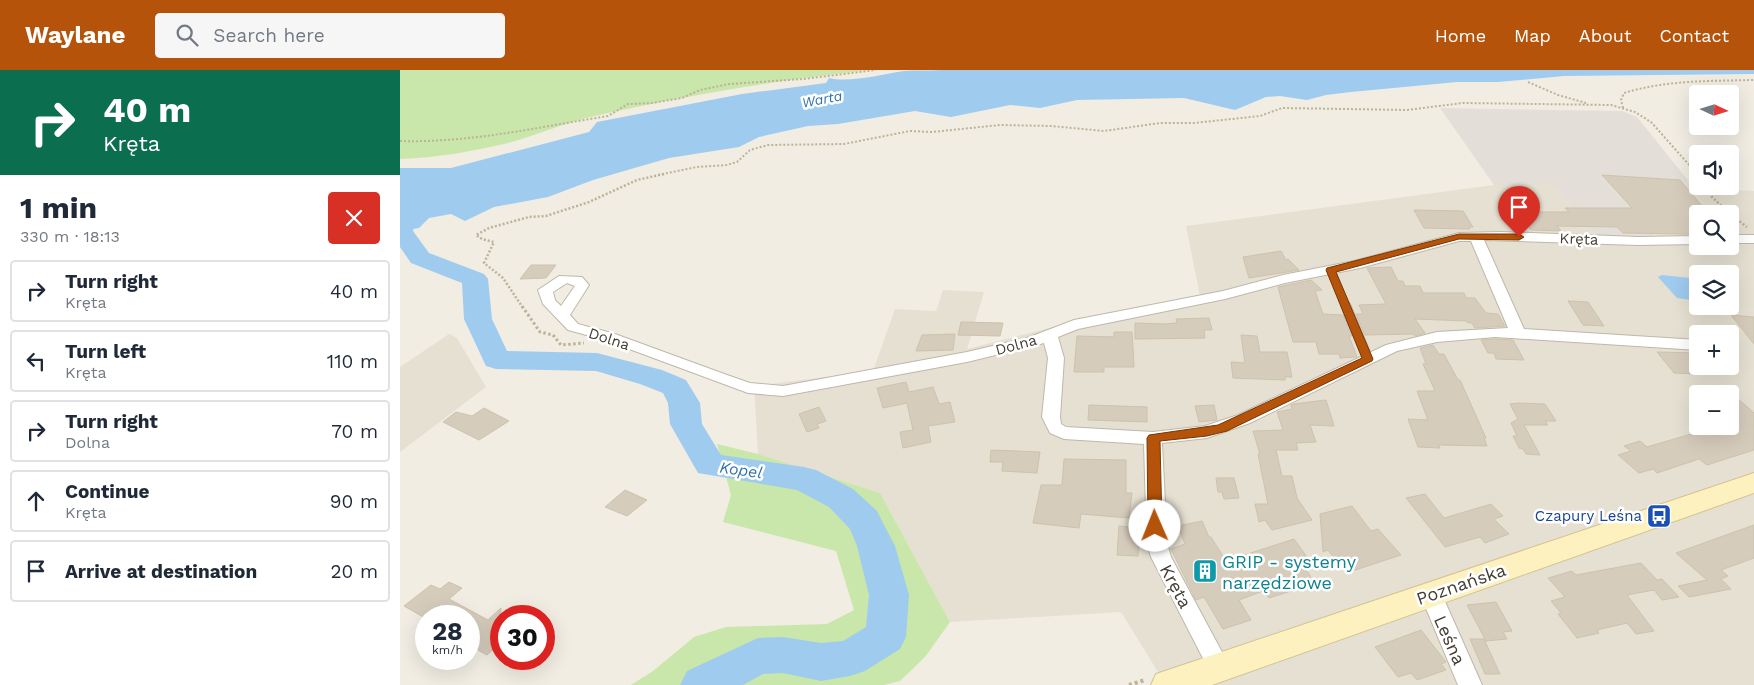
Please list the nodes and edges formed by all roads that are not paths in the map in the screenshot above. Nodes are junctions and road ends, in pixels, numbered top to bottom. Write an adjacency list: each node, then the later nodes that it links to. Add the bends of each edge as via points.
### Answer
1 (1476, 236): 3 (street, Kręta, via 1638,242); 5 (street, Dolna, via 1443,240); 7 (street)
2 (1754, 239): 4 (street)
3 (1689, 240)
4 (1739, 240)
5 (1331, 270): 8 (street, Dolna, via 1091,321); 10 (lane)
6 (562, 316): 8 (street, Dolna, via 573,327 610,337 748,388 770,391 798,389 930,364 1032,342)
7 (1518, 333): 9 (street); 10 (street, via 1437,337 1392,348)
8 (1050, 335): 11 (street, via 1056,358 1050,417 1053,427 1064,432)
9 (1689, 344)
10 (1368, 359): 11 (street, via 1223,428)
11 (1153, 438): 14 (street, Kręta, via 1155,526 1159,550)
12 (1754, 483): 13 (street, Poznańska)
13 (1431, 594): 14 (street, Poznańska); 16 (street, Leśna)
14 (1219, 667): 15 (street, Poznańska)
15 (1168, 685)
16 (1470, 685)

